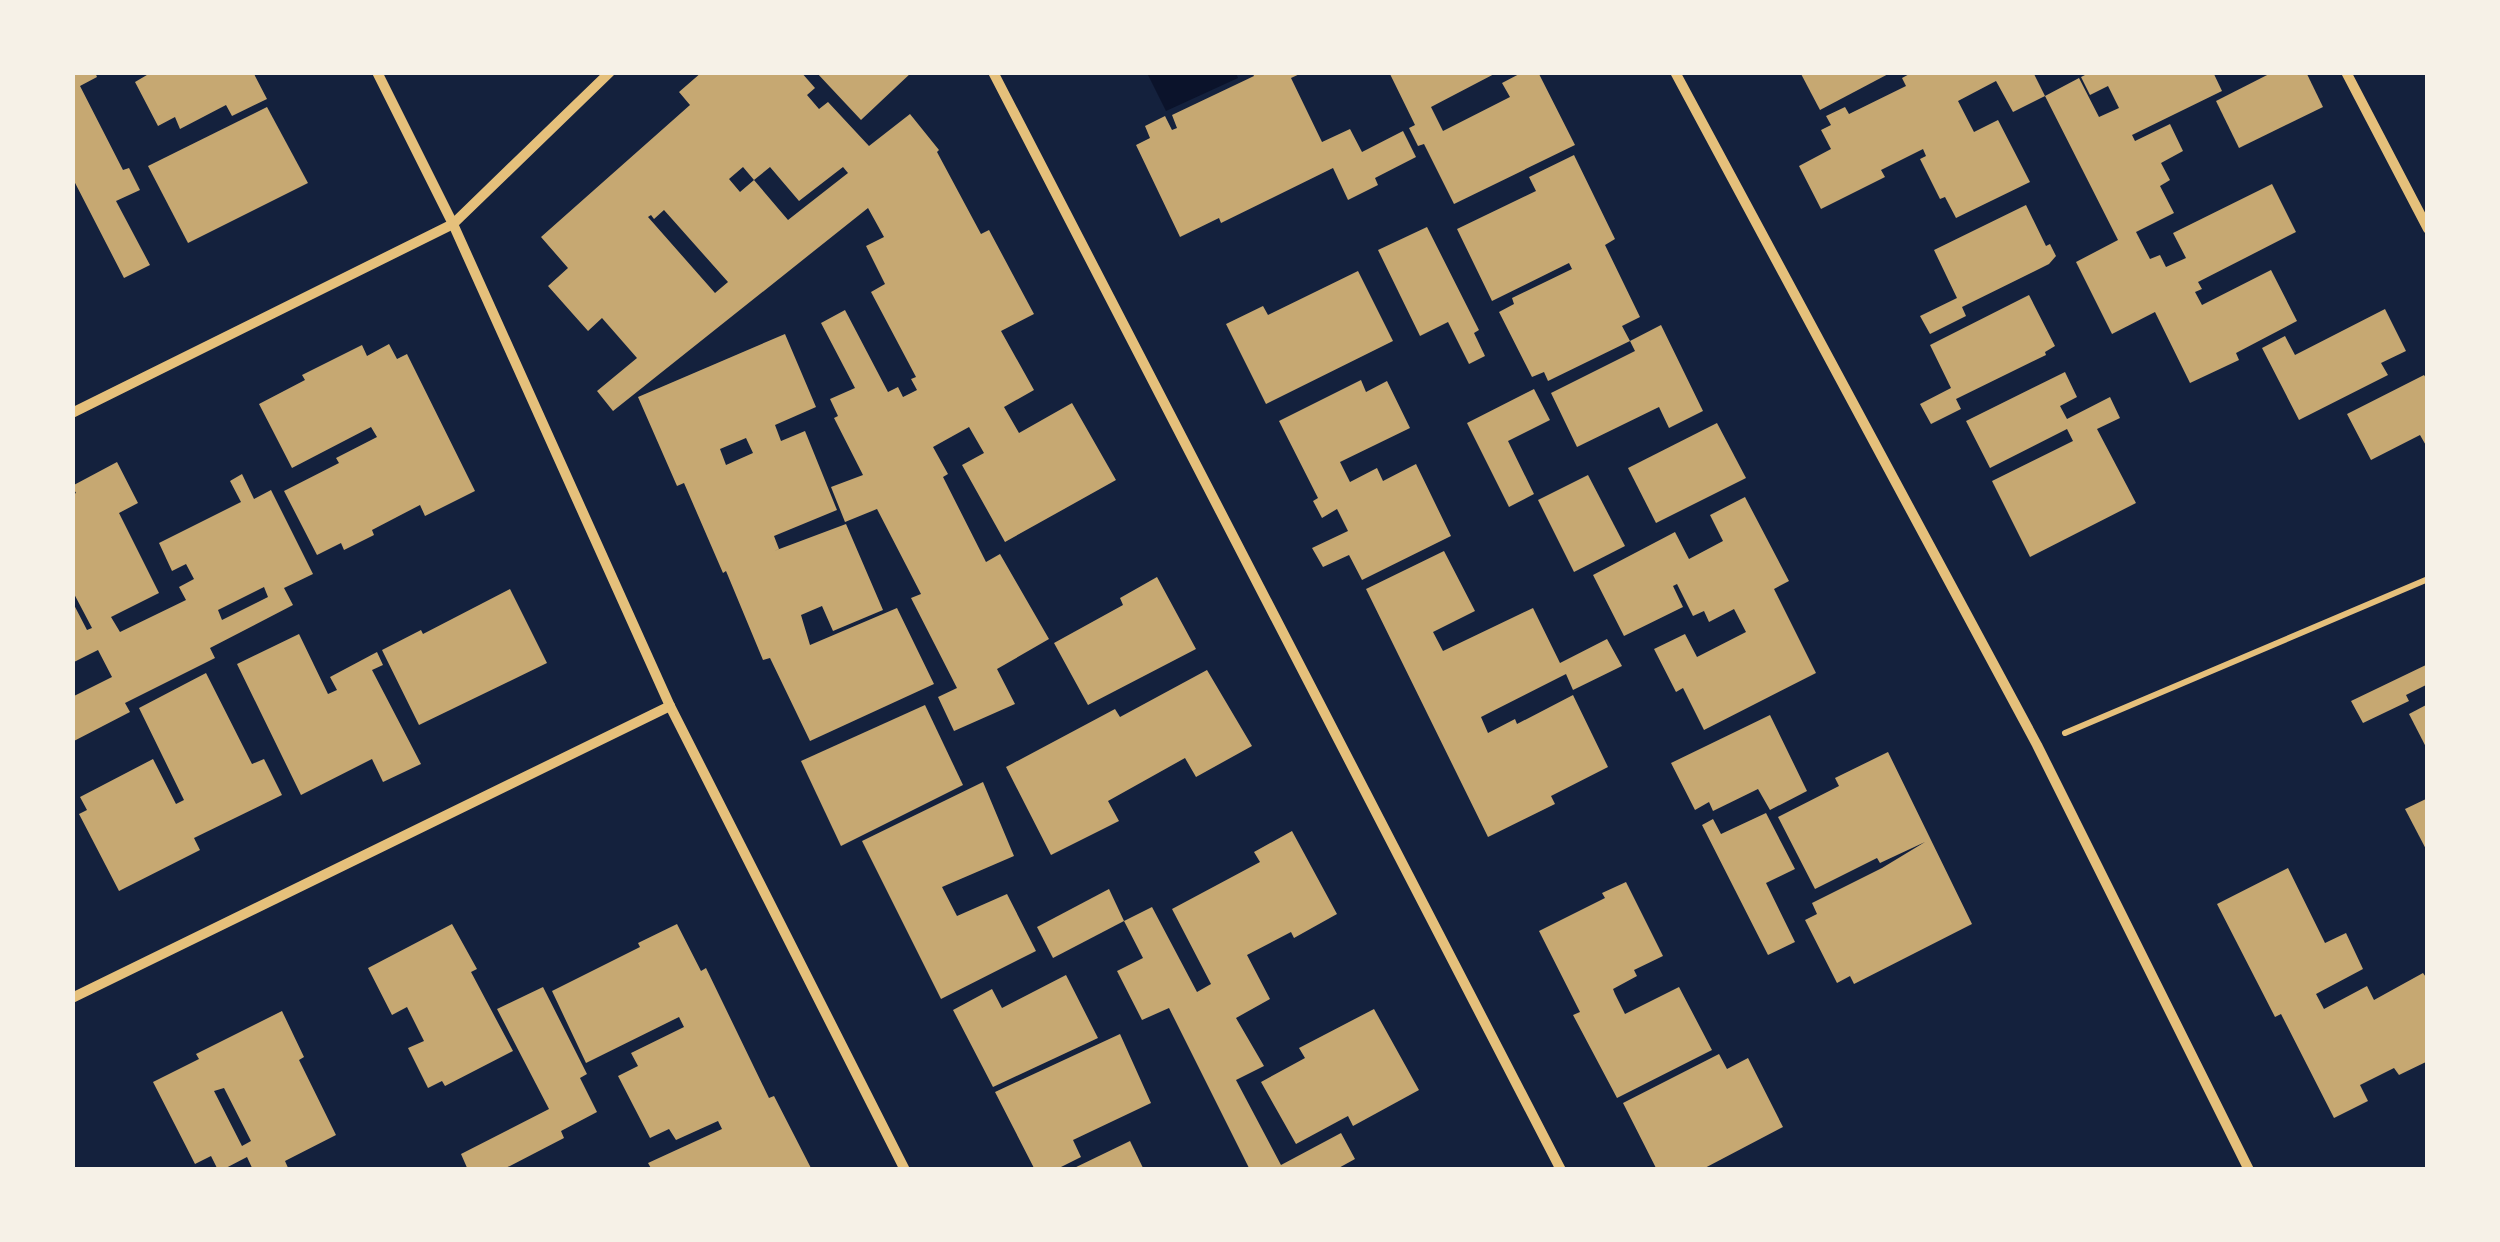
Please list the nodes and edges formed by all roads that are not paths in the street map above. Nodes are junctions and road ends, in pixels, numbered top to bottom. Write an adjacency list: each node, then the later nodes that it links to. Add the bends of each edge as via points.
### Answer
1 (378, 72): 6 (street)
2 (610, 72): 6 (street)
3 (993, 72): 12 (street)
4 (1675, 72): 13 (street, via 2038,745)
5 (2346, 72): 7 (street)
6 (453, 224): 8 (street); 9 (street)
7 (2428, 229)
8 (72, 413)
9 (670, 706): 10 (street); 11 (street)
10 (72, 998)
11 (905, 1170)
12 (1561, 1170)
13 (2249, 1170)

